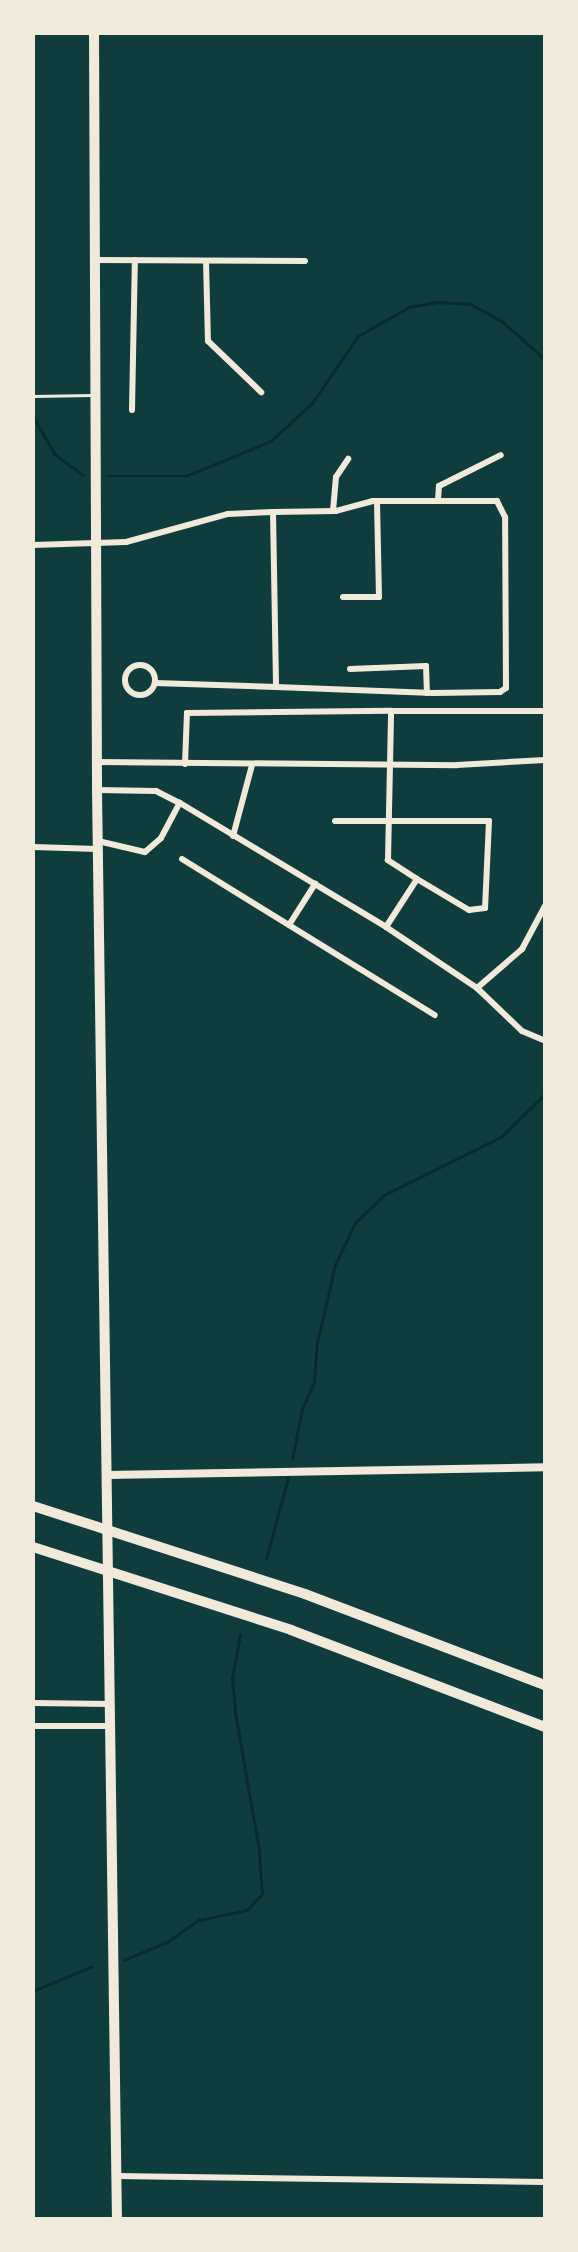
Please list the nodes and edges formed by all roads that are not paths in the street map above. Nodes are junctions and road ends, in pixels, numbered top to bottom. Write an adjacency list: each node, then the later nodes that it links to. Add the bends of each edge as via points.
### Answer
1 (94, 33): 2 (main road)
2 (94, 260): 3 (street); 7 (main road)
3 (135, 260): 4 (street); 9 (street)
4 (206, 261): 5 (street); 6 (street, via 208,341)
5 (305, 261)
6 (261, 392)
7 (94, 395): 8 (lane); 16 (main road)
8 (33, 397)
9 (132, 410)
10 (501, 455): 12 (street, via 439,486)
11 (348, 459): 14 (street, via 336,477)
12 (438, 500): 13 (street); 22 (street, via 487,499 501,507 508,682 500,692)
13 (377, 501): 14 (street); 18 (street, via 379,597)
14 (333, 511): 15 (street)
15 (273, 512): 16 (street, via 250,510 152,538); 21 (street)
16 (94, 542): 17 (street); 26 (main road)
17 (33, 545)
18 (343, 597)
19 (350, 669): 22 (street, via 426,666)
20 (155, 683): 20 (street, via 154,673 143,665 130,669 126,678 131,692 141,695); 21 (street)
21 (276, 687): 22 (street)
22 (427, 693)
23 (391, 711): 24 (street); 27 (street, via 187,713); 28 (street)
24 (545, 711)
25 (545, 761): 28 (street)
26 (97, 762): 27 (street); 30 (main road)
27 (185, 764): 29 (street)
28 (390, 764): 29 (street); 33 (street)
29 (252, 765): 34 (street)
30 (97, 790): 31 (street, via 156,791); 35 (main road)
31 (180, 803): 34 (street); 35 (street, via 161,838 145,852)
32 (334, 821): 33 (street)
33 (389, 821): 38 (street, via 388,860); 38 (street, via 489,821 485,908 469,910)
34 (233, 836): 39 (street)
35 (98, 845): 36 (street); 47 (main road)
36 (33, 847)
37 (182, 859): 41 (street)
38 (418, 879): 42 (street)
39 (315, 884): 41 (street); 42 (street)
40 (545, 906): 43 (street, via 523,949)
41 (289, 925): 44 (street)
42 (386, 927): 43 (street)
43 (477, 988): 45 (street, via 522,1031)
44 (435, 1015)
45 (545, 1041)
46 (545, 1467): 47 (street)
47 (107, 1475): 52 (main road)
48 (33, 1506): 50 (highway, via 305,1594)
49 (33, 1547): 55 (highway, via 148,1581 364,1656)
50 (545, 1685)
51 (33, 1703): 52 (street)
52 (110, 1704): 54 (main road)
53 (33, 1726): 54 (street)
54 (110, 1726): 56 (main road)
55 (545, 1727)
56 (116, 2176): 57 (street); 58 (main road)
57 (545, 2182)
58 (117, 2219)

